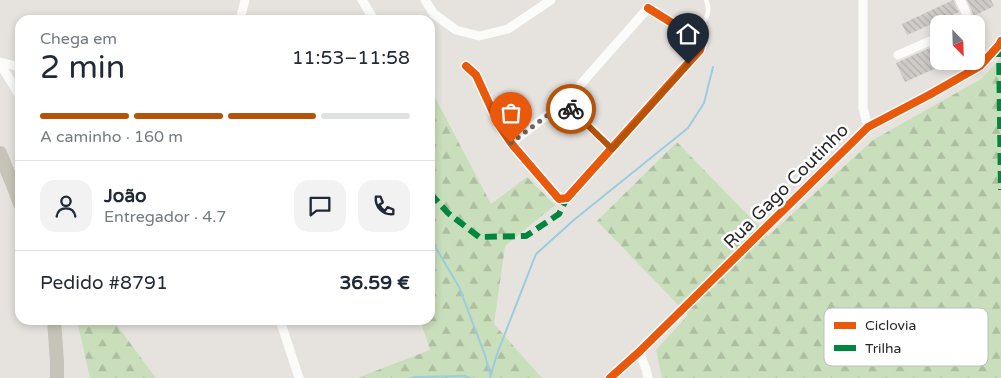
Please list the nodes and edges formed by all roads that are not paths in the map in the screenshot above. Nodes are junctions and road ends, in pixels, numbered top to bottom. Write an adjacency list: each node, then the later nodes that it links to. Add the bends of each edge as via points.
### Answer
1 (245, 0): 9 (street)
2 (362, 0): 10 (street)
3 (425, 0): 4 (street, via 434,14 456,30 479,36 508,29)
4 (550, 0)
5 (706, 0): 12 (lane, via 708,14)
6 (863, 0): 21 (street, via 864,108)
7 (960, 0): 11 (street)
8 (646, 4): 20 (street); 24 (street, via 702,43 700,50)
9 (241, 15)
10 (371, 15)
11 (967, 15)
12 (700, 27)
13 (930, 41): 15 (street)
14 (1001, 41): 21 (street, Rua Gago Coutinho, via 980,66)
15 (898, 55)
16 (0, 63): 17 (street); 19 (street)
17 (15, 66)
18 (466, 66): 23 (street, via 476,75 499,126)
19 (15, 88)
20 (565, 102): 23 (street); 24 (street)
21 (868, 127): 31 (street, Rua Gago Coutinho)
22 (0, 142): 26 (main road)
23 (511, 143): 24 (street, via 559,199 567,198)
24 (612, 149)
25 (0, 154): 27 (main road)
26 (15, 177)
27 (15, 190)
28 (47, 325): 32 (main road)
29 (54, 325): 33 (main road)
30 (282, 325): 34 (street)
31 (639, 352): 35 (street, Rua Gago Coutinho); 36 (street)
32 (50, 378)
33 (57, 378)
34 (299, 378)
35 (610, 378)
36 (648, 378)

